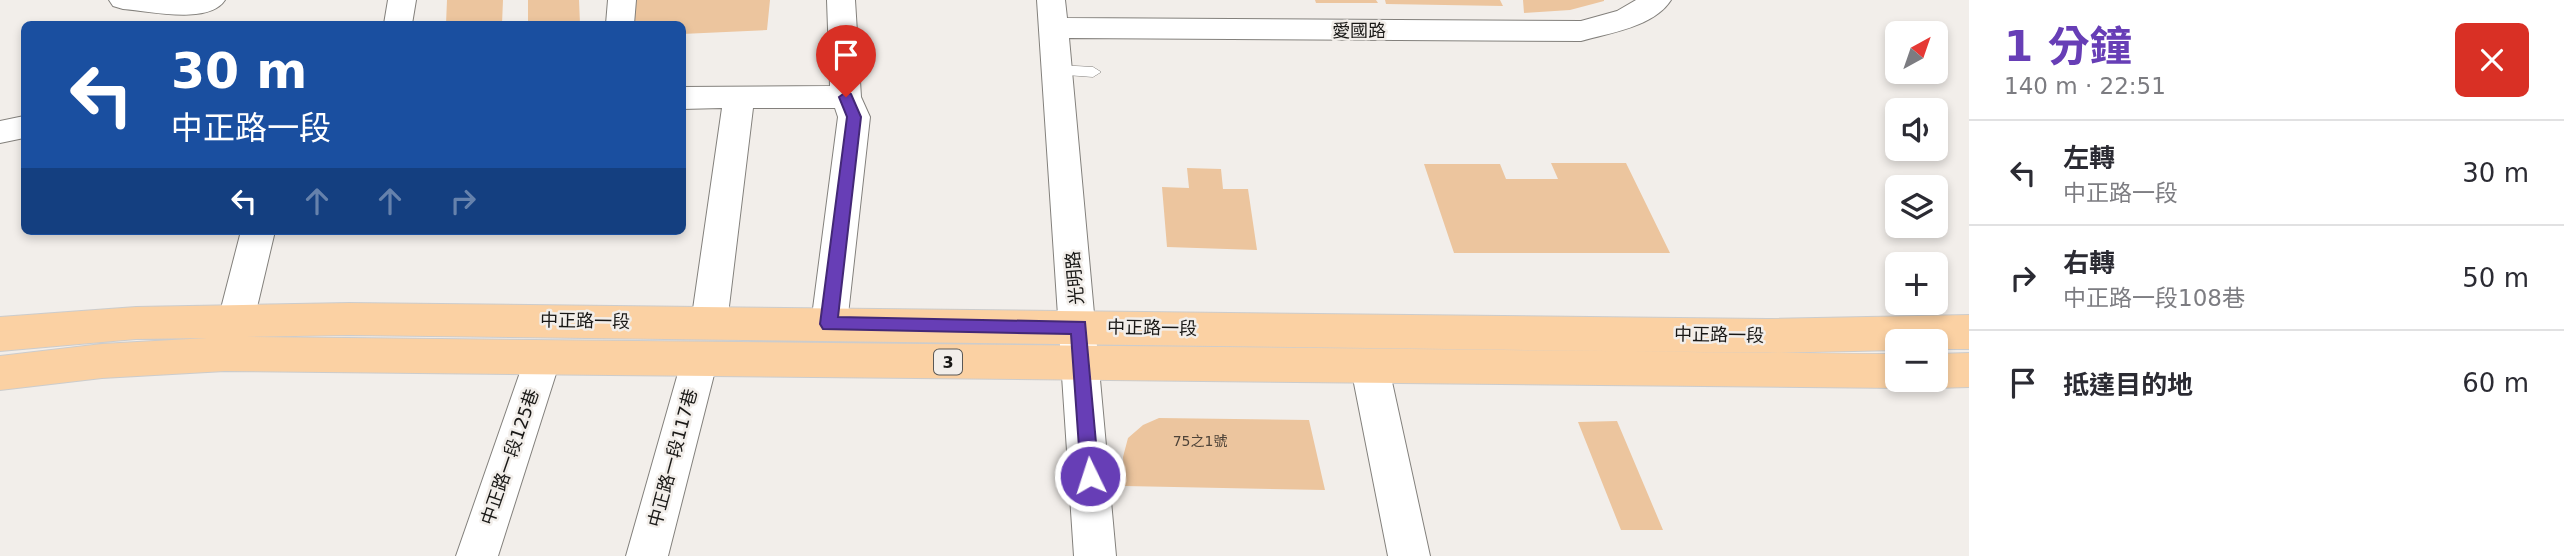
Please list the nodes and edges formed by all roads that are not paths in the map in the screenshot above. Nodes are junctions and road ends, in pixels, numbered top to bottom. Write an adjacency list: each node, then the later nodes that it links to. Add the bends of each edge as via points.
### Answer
1 (211, 0): 6 (street, via 195,6)
2 (402, 0): 8 (street)
3 (622, 0): 9 (street)
4 (841, 0): 12 (street)
5 (1657, 0): 7 (street, 愛國路, via 1627,18 1581,31)
6 (141, 1)
7 (1053, 14): 10 (street, 光明路)
8 (398, 21)
9 (620, 21)
10 (1058, 70): 11 (lane); 23 (street, 光明路)
11 (1093, 72)
12 (846, 97): 14 (street); 19 (street, via 854,117)
13 (686, 99): 14 (street)
14 (739, 99): 22 (street, 中正路一段117巷)
15 (21, 128): 16 (street)
16 (0, 132)
17 (257, 235): 18 (street)
18 (236, 320): 21 (main road, 中正路一段 / 3); 22 (main road, 中正路一段 / 3)
19 (829, 324): 22 (main road, 中正路一段 / 3); 23 (main road, 中正路一段 / 3)
20 (1965, 329): 24 (main road, 中正路一段 / 3)
21 (0, 334)
22 (704, 341): 23 (main road, 中正路一段 / 3); 25 (main road, 中正路一段 / 3); 32 (street, 中正路一段117巷)
23 (1081, 345): 24 (main road, 中正路一段 / 3); 26 (main road, 中正路一段 / 3); 33 (street, 光明路)
24 (1488, 351): 26 (main road, 中正路一段 / 3); 27 (main road, 中正路一段 / 3)
25 (544, 358): 30 (main road, 中正路一段 / 3, via 225,354); 31 (street, 中正路一段125巷)
26 (1370, 368): 34 (street)
27 (1885, 370)
28 (1969, 370): 29 (main road)
29 (1948, 371)
30 (0, 373)
31 (477, 556)
32 (647, 556)
33 (1095, 556)
34 (1409, 556)

